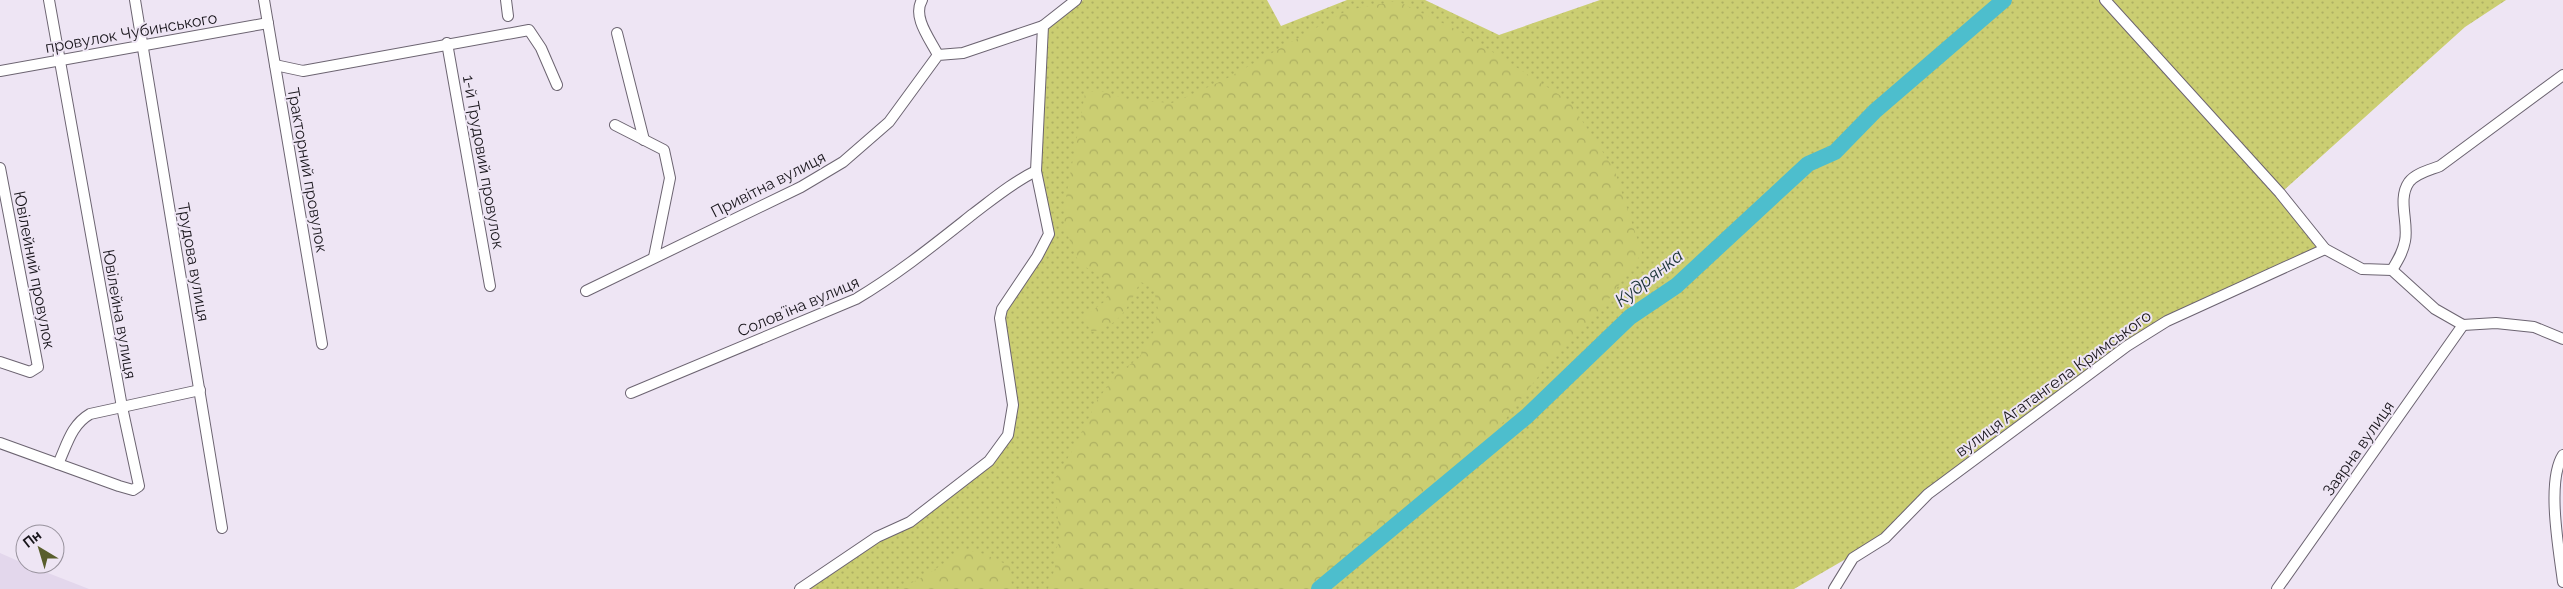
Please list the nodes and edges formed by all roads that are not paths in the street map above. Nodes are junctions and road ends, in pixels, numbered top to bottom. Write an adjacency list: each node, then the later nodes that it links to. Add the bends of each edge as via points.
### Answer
1 (49, 0): 15 (street, Ювілейна вулиця)
2 (135, 0): 13 (street, Трудова вулиця)
3 (264, 0): 9 (street, Тракторний провулок)
4 (506, 0): 8 (street)
5 (922, 0): 14 (street, via 918,7 920,20)
6 (1076, 0): 10 (street)
7 (2105, 0): 24 (street, via 2280,193)
8 (508, 16)
9 (268, 23): 13 (street, провулок Чубинського); 16 (street, Тракторний провулок)
10 (1043, 26): 14 (street, via 963,53); 23 (street)
11 (617, 32): 21 (street)
12 (447, 44): 16 (street, via 303,71); 19 (street, via 529,30 541,48); 27 (street, 1-й Трудовий провулок)
13 (142, 46): 15 (street, провулок Чубинського); 33 (street, Трудова вулиця)
14 (938, 55): 25 (street, Привітна вулиця, via 889,122 843,162 801,187)
15 (60, 60): 17 (street, провулок Чубинського); 35 (street, Ювілейна вулиця)
16 (275, 65): 31 (street, Тракторний провулок)
17 (0, 70)
18 (2563, 75): 26 (street, via 2440,166 2423,172 2410,182 2404,194 2406,239)
19 (557, 85)
20 (615, 126): 21 (street)
21 (644, 140): 25 (street, via 664,150 670,178)
22 (0, 168): 32 (street, Ювілейний провулок, via 38,367 30,372)
23 (1036, 171): 34 (street, Соловʼїна вулиця, via 1000,193 890,279 856,299); 41 (street, via 1049,234 1038,257 1002,309 1000,318 1014,405 1008,435 989,461 910,522 877,537)
24 (2325, 249): 26 (street, via 2362,269); 42 (street, вулиця Агатангела Кримського, via 2167,321 2127,346 1928,494 1885,538 1853,558)
25 (654, 257): 28 (street, Привітна вулиця)
26 (2392, 270): 29 (street, via 2435,309)
27 (490, 286)
28 (586, 291)
29 (2463, 325): 30 (street, via 2496,322 2534,328); 43 (street, Заярна вулиця)
30 (2563, 339)
31 (322, 344)
32 (0, 362)
33 (200, 390): 35 (street); 39 (street, Трудова вулиця)
34 (631, 393)
35 (122, 408): 38 (street, via 90,414 80,420); 38 (street, Ювілейна вулиця, via 139,486 133,490)
36 (0, 443): 38 (street, Ювілейна вулиця)
37 (2563, 455): 40 (street, via 2558,462 2555,491)
38 (58, 464)
39 (222, 528)
40 (2563, 582)
41 (800, 589)
42 (1834, 589)
43 (2277, 589)

